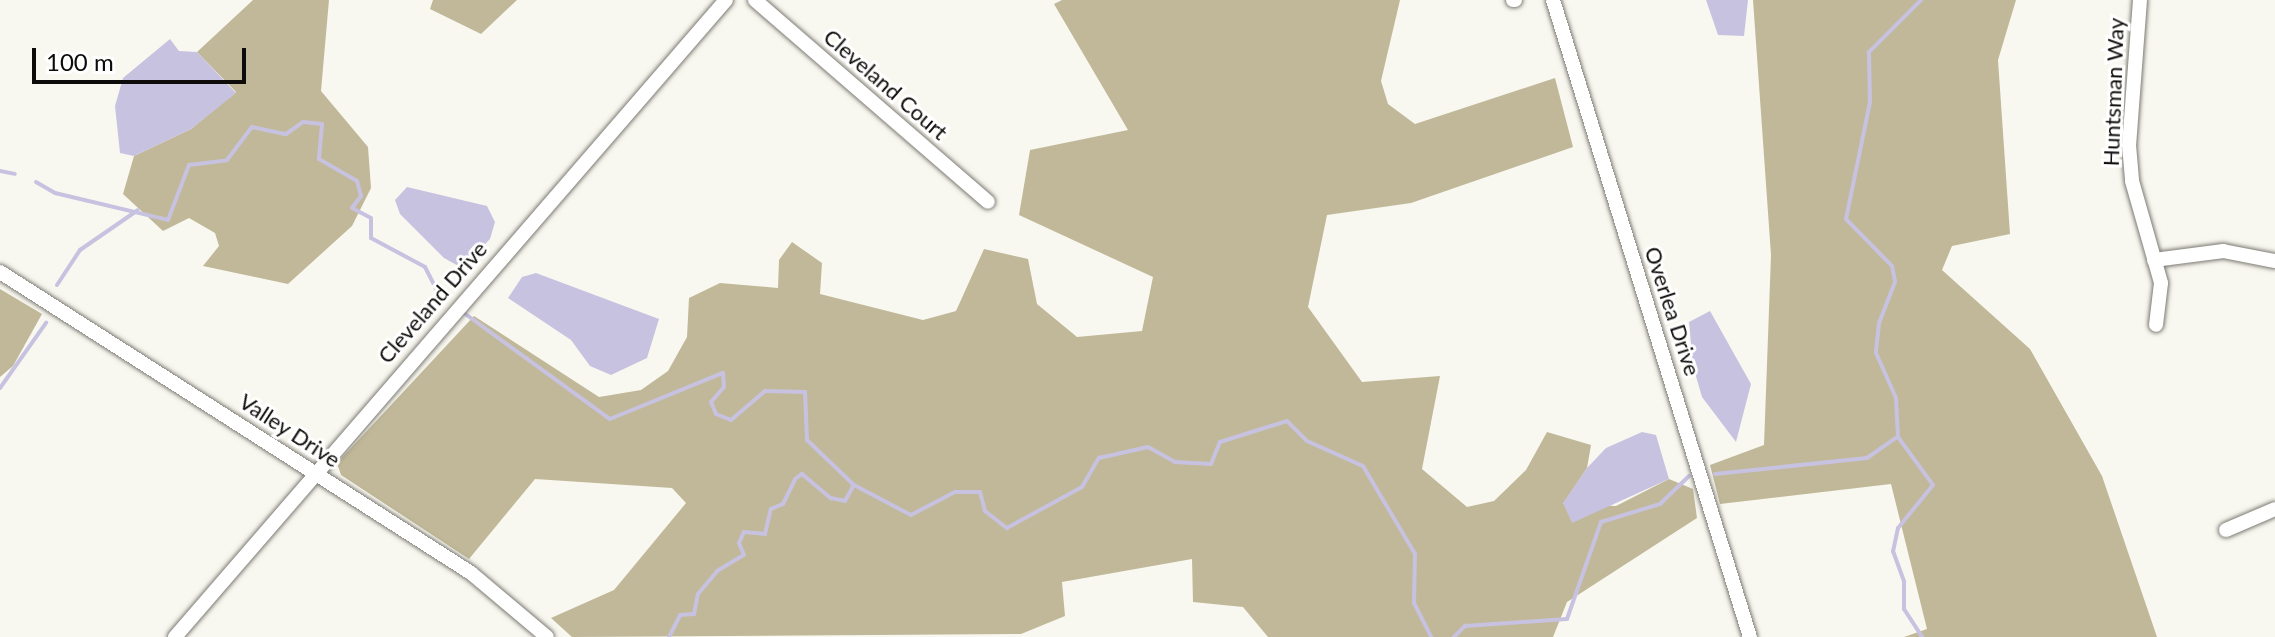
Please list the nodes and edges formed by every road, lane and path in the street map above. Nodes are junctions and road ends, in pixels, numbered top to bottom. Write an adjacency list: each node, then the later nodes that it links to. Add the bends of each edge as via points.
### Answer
1 (726, 0): 10 (street, Cleveland Drive)
2 (755, 0): 5 (street, Cleveland Court)
3 (1553, 0): 15 (street, Overlea Drive)
4 (2140, 0): 6 (street, Huntsman Way, via 2129,145)
5 (988, 202)
6 (2154, 260): 7 (street, via 2223,251); 9 (street, Huntsman Way, via 2161,283)
7 (2275, 261)
8 (0, 272): 10 (street, Valley Drive)
9 (2156, 325)
10 (314, 471): 13 (street, Cleveland Drive); 14 (street, Valley Drive, via 471,573)
11 (2275, 509): 12 (street)
12 (2226, 530)
13 (175, 637)
14 (547, 637)
15 (1750, 637)

